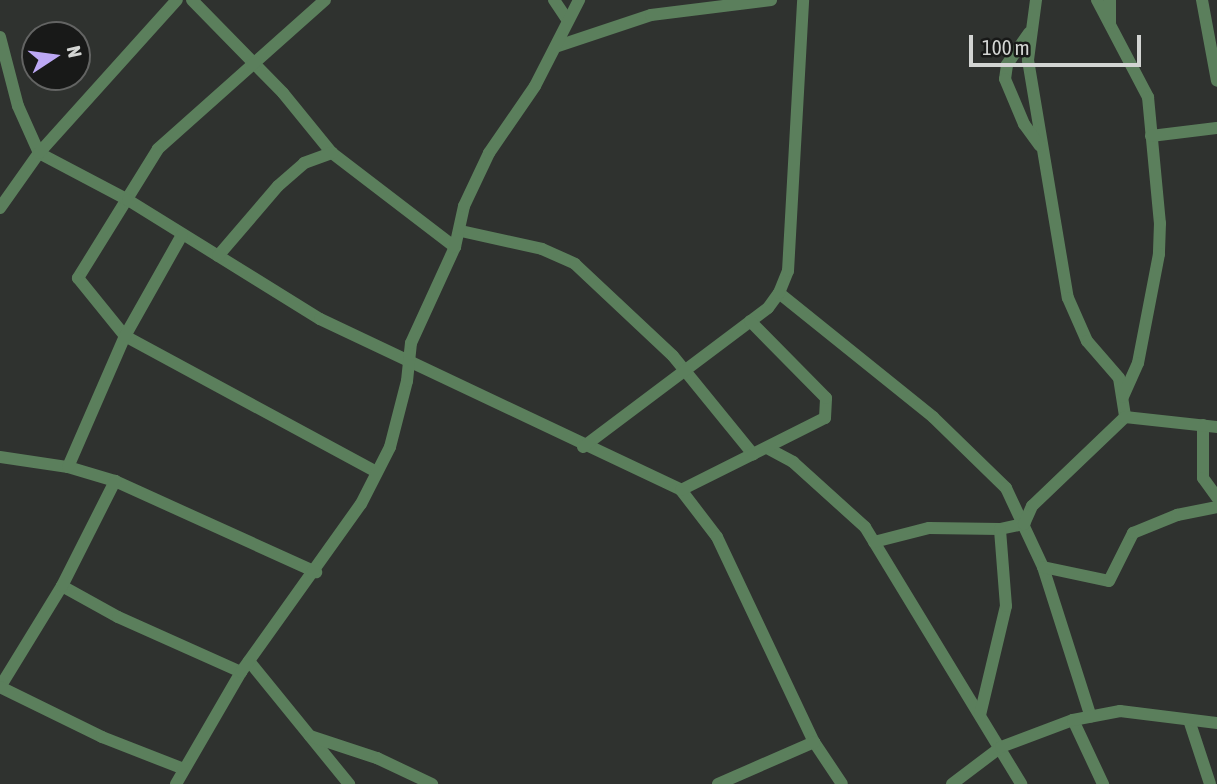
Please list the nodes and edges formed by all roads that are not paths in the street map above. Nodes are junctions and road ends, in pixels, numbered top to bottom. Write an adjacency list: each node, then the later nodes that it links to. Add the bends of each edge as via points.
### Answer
1 (177, 0): 22 (street)
2 (192, 0): 17 (street)
3 (325, 0): 17 (street)
4 (554, 0): 12 (street)
5 (579, 0): 12 (street)
6 (771, 0): 16 (street, via 651,15)
7 (803, 0): 30 (street, via 788,271)
8 (1036, 0): 14 (street)
9 (1097, 0): 13 (street)
10 (1110, 0): 13 (street)
11 (1202, 0): 18 (street)
12 (568, 19): 16 (street)
13 (1111, 27): 20 (street, via 1147,97)
14 (1032, 30): 21 (street, via 1028,60); 21 (street, via 1007,65 1005,79 1024,124)
15 (0, 37): 22 (street, via 18,106)
16 (558, 47): 26 (street, via 489,153 464,206)
17 (254, 65): 23 (street); 24 (street, via 158,149 132,184)
18 (1217, 81)
19 (1217, 128): 20 (street)
20 (1151, 136): 35 (street, via 1159,254 1135,372)
21 (1042, 148): 35 (street, via 1068,298 1087,341 1119,378)
22 (40, 153): 24 (street); 25 (street)
23 (332, 153): 28 (street); 29 (street, via 304,163 278,186)
24 (128, 200): 27 (street); 32 (street, via 78,278)
25 (0, 208)
26 (461, 231): 28 (street); 34 (street, via 542,249 575,264)
27 (183, 236): 29 (street); 32 (street)
28 (455, 247): 33 (street, via 418,323)
29 (218, 256): 33 (street, via 320,320)
30 (779, 293): 31 (street); 49 (street, via 897,386 986,465 1006,488)
31 (750, 321): 34 (street); 40 (street, via 826,398 828,406 825,418)
32 (125, 336): 43 (street); 44 (street)
33 (408, 363): 39 (street); 44 (street, via 390,447)
34 (683, 368): 39 (street); 41 (street)
35 (1124, 397): 36 (street)
36 (1125, 417): 37 (street); 49 (street, via 1032,506)
37 (1203, 425): 38 (street); 47 (street, via 1203,478)
38 (1217, 427)
39 (583, 447): 46 (street)
40 (767, 448): 41 (street); 51 (street, via 793,462 852,514)
41 (753, 454): 46 (street)
42 (0, 457): 43 (street)
43 (68, 467): 45 (street)
44 (377, 472): 53 (street)
45 (115, 481): 53 (street); 54 (street)
46 (681, 489): 65 (street, via 717,537)
47 (1217, 496)
48 (1217, 507): 52 (street, via 1177,515 1133,533 1109,581)
49 (1024, 524): 50 (street); 52 (street)
50 (1000, 529): 51 (street, via 942,527); 59 (street, via 1006,606)
51 (874, 542): 59 (street)
52 (1043, 567): 60 (street)
53 (316, 572): 55 (street)
54 (62, 586): 55 (street, via 118,617); 56 (street)
55 (245, 667): 64 (street); 67 (street)
56 (0, 687): 57 (street)
57 (14, 694): 58 (street); 67 (street, via 102,737)
58 (0, 700)
59 (980, 715): 66 (street)
60 (1091, 717): 61 (street); 62 (street, via 1120,711)
61 (1073, 720): 66 (street); 75 (street)
62 (1189, 720): 63 (street); 76 (street)
63 (1217, 723)
64 (310, 736): 69 (street); 70 (street, via 377,758)
65 (814, 742): 71 (street); 72 (street)
66 (1001, 747): 73 (street); 74 (street)
67 (184, 769): 68 (street)
68 (176, 784)
69 (349, 784)
70 (432, 784)
71 (718, 784)
72 (842, 784)
73 (952, 784)
74 (1021, 784)
75 (1103, 784)
76 (1210, 784)

